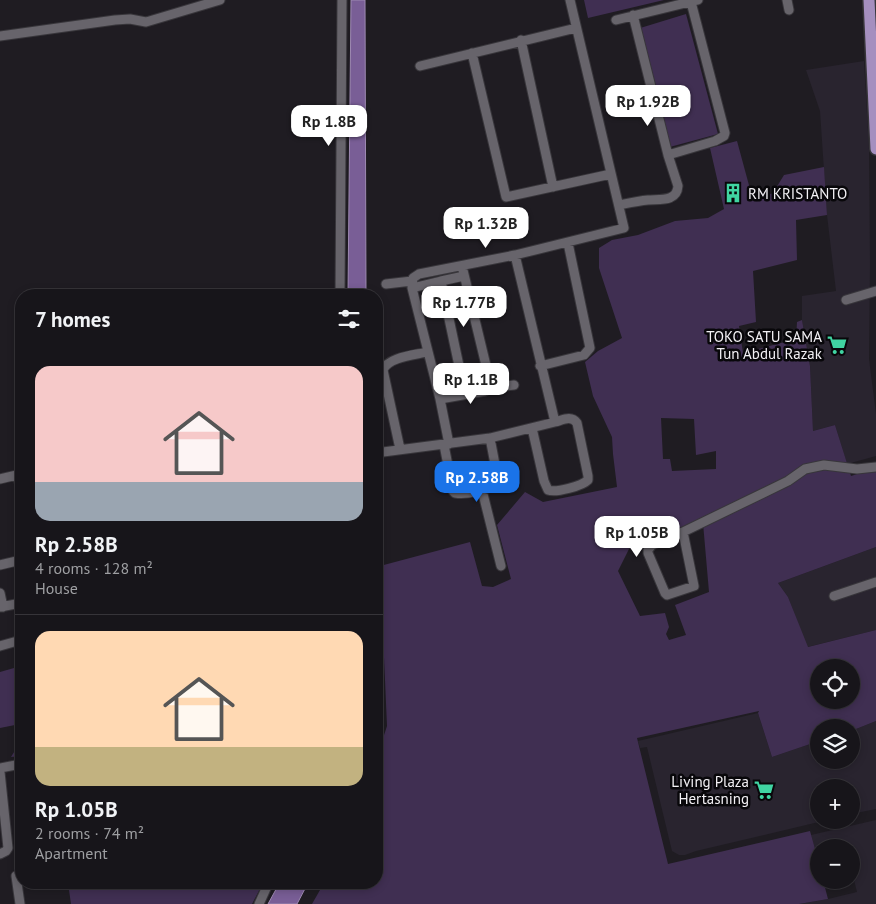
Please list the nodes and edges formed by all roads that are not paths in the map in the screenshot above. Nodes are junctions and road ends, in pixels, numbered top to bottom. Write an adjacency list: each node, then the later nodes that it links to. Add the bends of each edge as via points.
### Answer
1 (220, 0): 11 (street, via 146,22 115,20)
2 (342, 0): 29 (street)
3 (570, 0): 10 (street)
4 (787, 0): 7 (street)
5 (869, 0): 15 (main road)
6 (694, 1): 8 (street); 17 (street, via 725,133 715,141)
7 (789, 10)
8 (633, 15): 9 (street); 17 (street)
9 (616, 20)
10 (576, 28): 12 (street); 18 (street)
11 (0, 36)
12 (521, 40): 13 (street); 19 (street)
13 (472, 53): 14 (street); 20 (street)
14 (420, 66)
15 (876, 109): 16 (main road)
16 (876, 148)
17 (668, 155): 22 (street, via 678,186 674,195 666,200)
18 (611, 174): 19 (street); 22 (street)
19 (553, 187): 20 (street)
20 (506, 197): 21 (street)
21 (497, 199)
22 (619, 205): 23 (street, via 624,228)
23 (568, 243): 24 (street); 33 (street, via 590,348 584,355)
24 (514, 255): 25 (street); 33 (street)
25 (463, 271): 26 (street); 28 (street, via 419,274); 35 (street)
26 (441, 281): 28 (street); 36 (street)
27 (386, 284): 28 (street)
28 (412, 284): 32 (street)
29 (340, 289)
30 (876, 291): 31 (street)
31 (846, 300)
32 (427, 352): 37 (street); 42 (street, via 393,361 383,370)
33 (540, 366): 38 (street)
34 (514, 385): 35 (street)
35 (490, 388): 36 (street)
36 (465, 394): 37 (street)
37 (440, 399): 41 (street)
38 (555, 422): 39 (street); 39 (street, via 570,418 577,423 588,476 584,484 554,492 548,490)
39 (532, 428): 40 (street)
40 (490, 438): 41 (street); 47 (street, via 498,480 494,486)
41 (446, 444): 42 (street); 47 (street, via 455,493)
42 (400, 449): 43 (street)
43 (383, 452)
44 (876, 467): 48 (street, via 805,469 788,481)
45 (15, 475): 46 (street)
46 (0, 479)
47 (482, 490): 51 (street)
48 (683, 532): 48 (street, via 652,545 648,550 667,595 694,586)
49 (15, 561): 50 (street)
50 (0, 565)
51 (501, 566)
52 (876, 582): 54 (street)
53 (0, 593): 56 (street)
54 (834, 596)
55 (15, 604): 56 (street)
56 (2, 607)
57 (15, 642): 58 (street)
58 (0, 646)
59 (15, 765): 60 (street)
60 (0, 768)
61 (0, 772): 62 (street)
62 (2, 819): 63 (street, via 8,848)
63 (0, 854)
64 (18, 889): 66 (street)
65 (266, 889): 67 (street)
66 (20, 904)
67 (258, 904)

